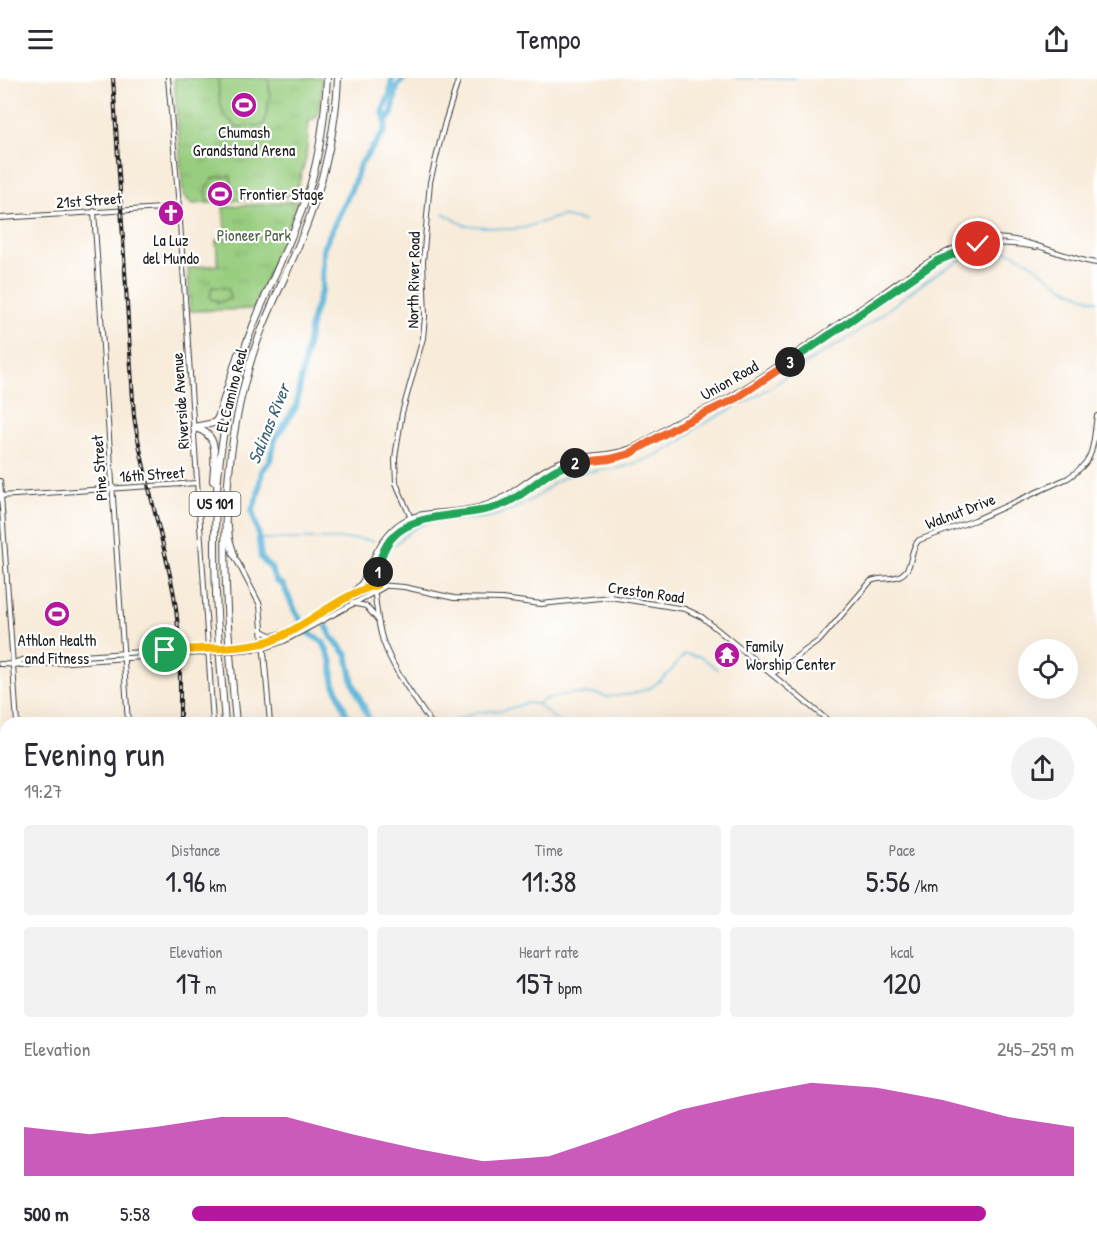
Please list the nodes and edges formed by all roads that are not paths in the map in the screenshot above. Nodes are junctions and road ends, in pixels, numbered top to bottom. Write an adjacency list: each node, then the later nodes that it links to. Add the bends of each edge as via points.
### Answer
1 (168, 78): 5 (main road, Riverside Avenue)
2 (327, 78): 10 (highway, El Camino Real / US 101, via 324,122 309,189)
3 (338, 78): 15 (highway, El Camino Real / US 101, via 321,182 252,356)
4 (459, 78): 18 (main road, North River Road, via 430,182 423,262 425,328 395,458 396,483)
5 (179, 207): 6 (main road, 21st Street); 12 (main road, Riverside Avenue)
6 (94, 211): 7 (main road, 21st Street); 16 (main road, Pine Street)
7 (0, 218)
8 (1046, 249): 9 (main road, Union Road); 18 (main road, Union Road, via 988,238 965,244 923,266 732,396 634,447 558,463 512,493 479,507); 19 (main road, Union Road, via 994,242 967,248 931,265 735,399 636,450 620,457 583,461 552,470 518,496 494,508)
9 (1097, 263)
10 (266, 291): 12 (highway, via 246,334 218,418 214,423); 20 (highway, El Camino Real / US 101, via 226,415)
11 (1097, 416): 37 (main road, Walnut Drive, via 1094,447 1073,475 975,520 919,540 904,573 871,581 820,640)
12 (194, 427): 14 (main road, Riverside Avenue); 20 (highway, via 207,432 213,442)
13 (0, 481): 17 (main road)
14 (197, 483): 16 (main road, 16th Street); 33 (main road, Riverside Avenue)
15 (226, 484): 21 (highway, via 229,539); 42 (highway, El Camino Real / US 101, via 224,550)
16 (112, 489): 17 (main road, 16th Street); 34 (main road, Pine Street)
17 (0, 496): 35 (main road)
18 (410, 517): 19 (main road, North River Road); 22 (main road, via 384,540)
19 (412, 523): 23 (main road, via 385,549)
20 (214, 528): 41 (highway, El Camino Real / US 101)
21 (234, 555): 30 (main road, via 261,605)
22 (371, 562): 24 (main road); 27 (main road, via 362,582)
23 (377, 585): 24 (main road); 25 (main road, Creston Road); 26 (main road)
24 (371, 587): 26 (main road); 27 (main road)
25 (384, 587): 26 (main road); 37 (main road, Creston Road, via 404,587 454,598 541,604 610,597 685,609 702,617)
26 (374, 593): 28 (main road); 29 (main road)
27 (349, 596): 31 (main road)
28 (351, 603): 29 (main road, via 366,606); 31 (main road)
29 (377, 620): 44 (main road, via 390,657)
30 (263, 631): 31 (main road); 32 (main road)
31 (283, 637): 32 (main road)
32 (265, 645): 33 (main road, bridge); 43 (main road)
33 (207, 650): 34 (main road); 40 (main road, Riverside Avenue)
34 (123, 655): 35 (main road); 39 (main road, Pine Street)
35 (13, 663): 36 (main road); 38 (main road)
36 (0, 664)
37 (772, 674): 45 (main road, Creston Road)
38 (17, 717)
39 (128, 717)
40 (213, 717)
41 (225, 717)
42 (236, 717)
43 (270, 717)
44 (427, 717)
45 (824, 717)

